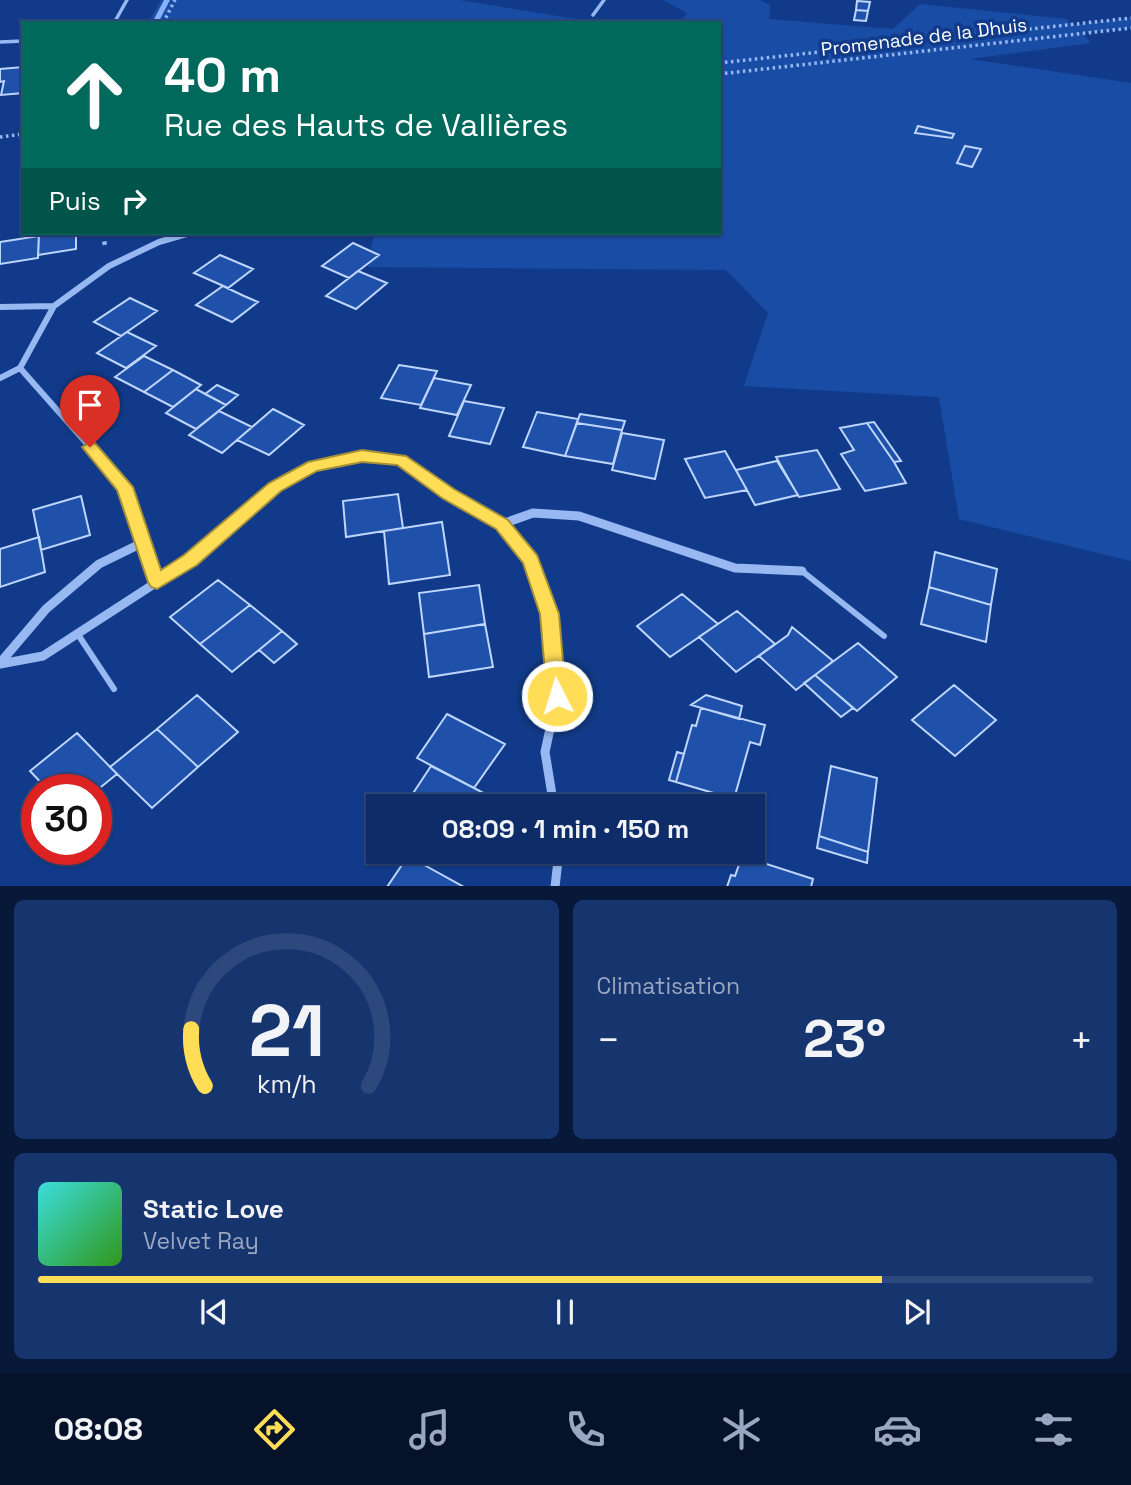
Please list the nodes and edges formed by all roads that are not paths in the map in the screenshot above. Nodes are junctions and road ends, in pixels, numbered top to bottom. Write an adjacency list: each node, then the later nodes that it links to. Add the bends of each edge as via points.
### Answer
1 (127, 0): 4 (lane)
2 (604, 0): 3 (lane)
3 (593, 15)
4 (115, 21)
5 (0, 41): 6 (lane)
6 (21, 41)
7 (183, 235): 8 (street, via 109,266)
8 (54, 306): 9 (street); 10 (street)
9 (0, 307)
10 (20, 368): 11 (street); 13 (street, via 125,487)
11 (0, 378)
12 (502, 524): 14 (street, via 533,513 579,516 735,568); 15 (street, via 448,494 401,460 362,456 313,466 275,487 191,560); 20 (street, via 531,560 550,614 557,696 545,752)
13 (142, 543): 15 (street); 18 (street, via 99,564 46,609)
14 (802, 571): 17 (lane)
15 (157, 582): 16 (street)
16 (77, 633): 18 (street, via 43,656); 19 (lane)
17 (884, 636)
18 (0, 664)
19 (114, 689)
20 (552, 794)
21 (557, 864): 22 (street)
22 (555, 886)

